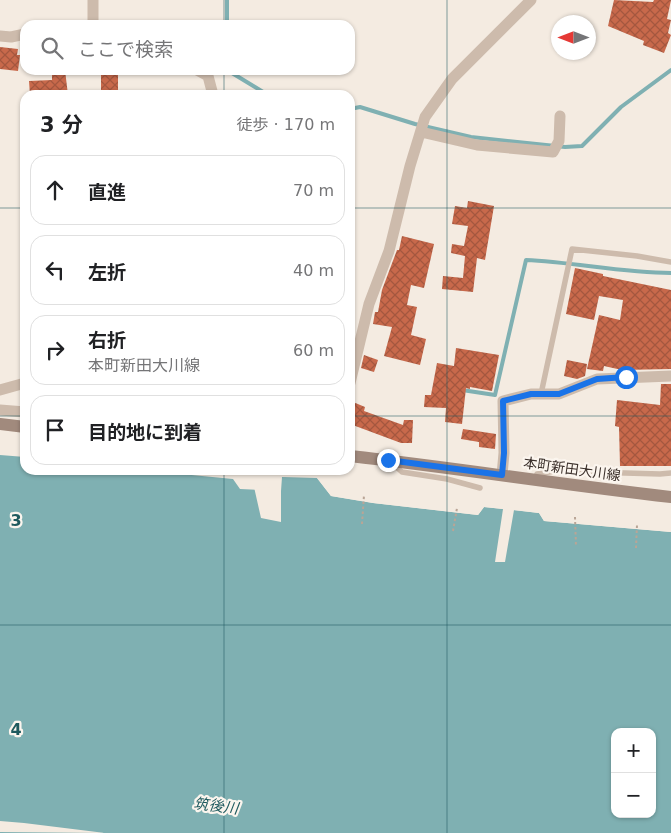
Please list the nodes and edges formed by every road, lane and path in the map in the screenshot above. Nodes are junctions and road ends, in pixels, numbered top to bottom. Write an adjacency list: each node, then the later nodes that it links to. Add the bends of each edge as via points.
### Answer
1 (93, 0): 3 (street)
2 (531, 0): 9 (street, via 452,79)
3 (93, 20)
4 (20, 35): 5 (street)
5 (0, 36)
6 (206, 75): 7 (street)
7 (212, 90)
8 (560, 116): 9 (street, via 556,146 552,152 477,145)
9 (423, 127): 11 (street)
10 (671, 262): 15 (lane, via 572,249)
11 (355, 362)
12 (671, 376): 15 (street, via 597,379 559,394)
13 (20, 384): 14 (street)
14 (0, 390)
15 (542, 394): 23 (street, via 503,401)
16 (0, 410): 17 (street)
17 (20, 412)
18 (0, 424): 19 (main road)
19 (20, 426)
20 (355, 457): 21 (main road, 本町新田大川線)
21 (388, 460): 23 (main road, 本町新田大川線); 25 (lane, via 402,472)
22 (671, 473): 24 (lane, via 555,471 537,474)
23 (502, 475): 24 (main road, 本町新田大川線)
24 (534, 480): 27 (main road, 本町新田大川線)
25 (480, 488)
26 (364, 495): 30 (path)
27 (671, 497)
28 (457, 508): 32 (path)
29 (576, 517): 33 (path)
30 (362, 524)
31 (636, 525): 34 (path)
32 (453, 531)
33 (576, 546)
34 (636, 548)

